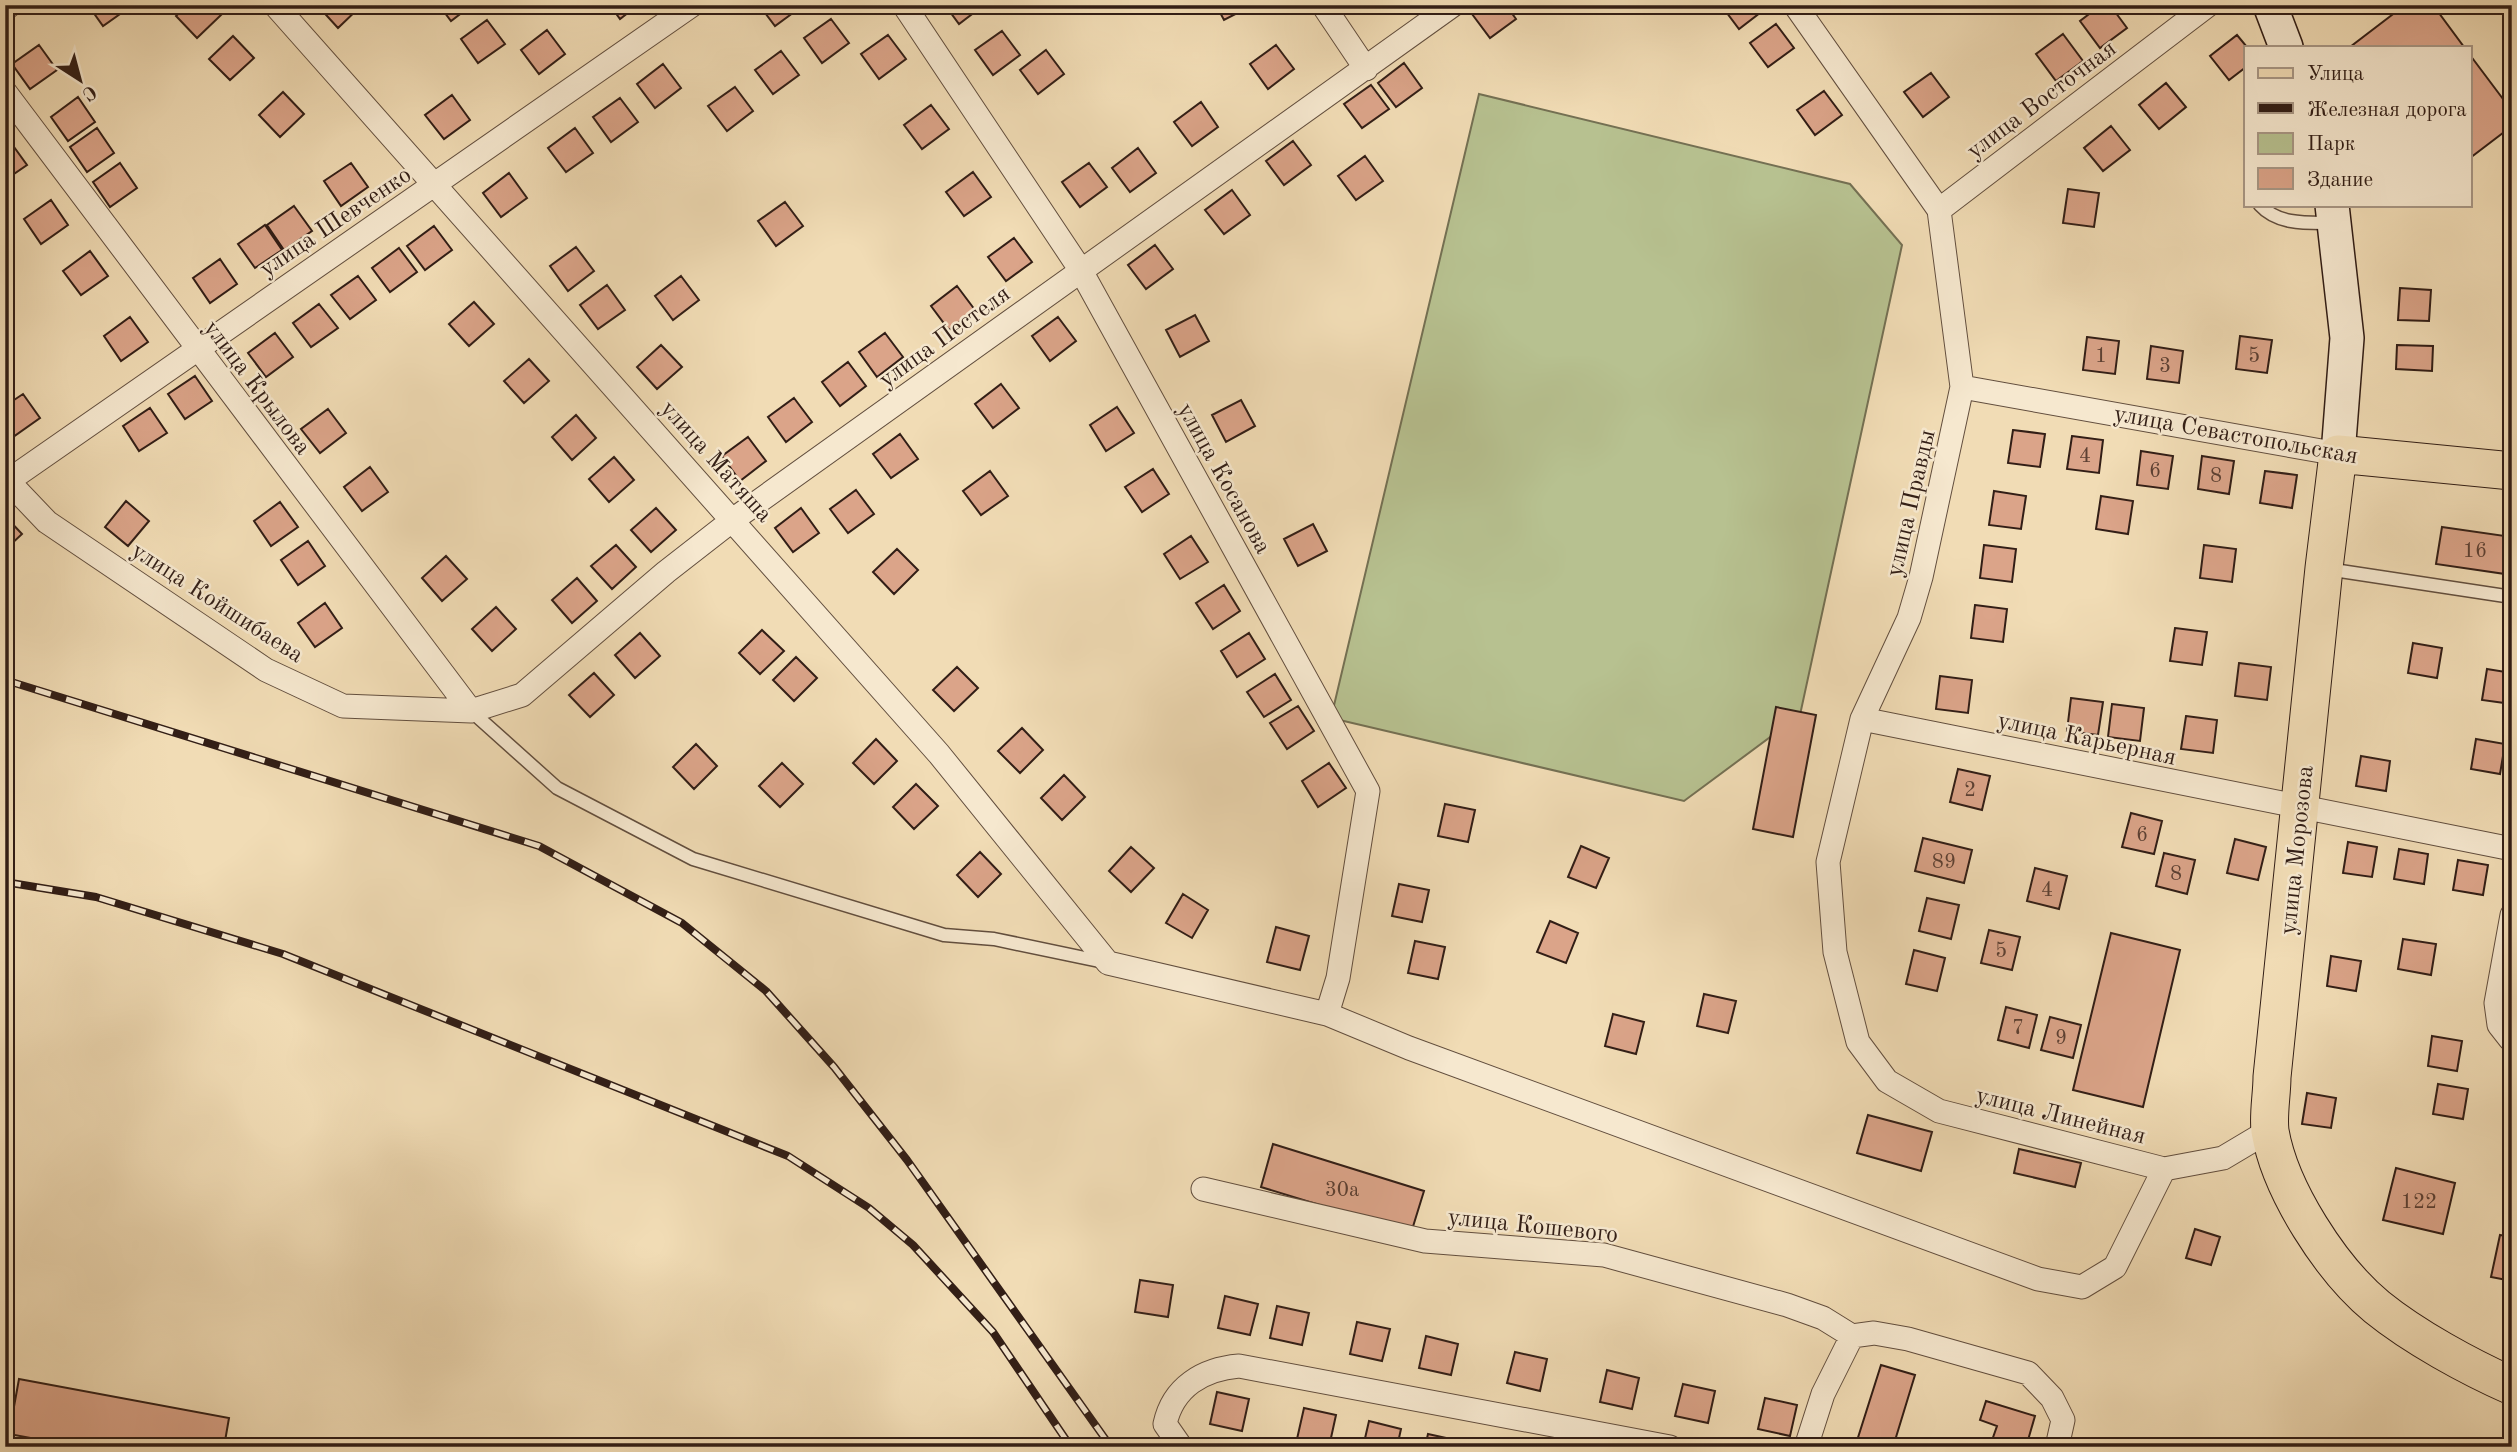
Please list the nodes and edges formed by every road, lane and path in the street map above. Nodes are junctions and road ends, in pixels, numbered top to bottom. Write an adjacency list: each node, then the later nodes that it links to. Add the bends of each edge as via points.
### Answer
1 (10, 5): 10 (street)
2 (275, 5): 14 (street, улица Матяша)
3 (692, 5): 14 (street, улица Шевченко)
4 (904, 5): 18 (street, улица Косанова)
5 (1323, 5): 12 (street)
6 (1453, 5): 12 (street, улица Пестеля)
7 (1795, 5): 16 (street, улица Правды)
8 (2208, 5): 16 (street, улица Восточная)
9 (2270, 5): 11 (main road)
10 (5, 9)
11 (2286, 46)
12 (1366, 69): 18 (street, улица Пестеля)
13 (5, 92): 19 (street, улица Крылова)
14 (435, 185): 19 (street, улица Шевченко); 24 (street, улица Матяша)
15 (2261, 206): 17 (lane, via 2295,223)
16 (1939, 210): 20 (street, улица Правды)
17 (2334, 214): 21 (main road, улица Морозова, via 2347,338)
18 (1080, 270): 24 (street, улица Пестеля); 33 (street, улица Косанова, via 1367,791 1338,978)
19 (195, 347): 23 (street, улица Шевченко); 27 (street, улица Крылова)
20 (1962, 387): 21 (street, улица Севастопольская); 28 (street, улица Правды, via 1909,618)
21 (2338, 454): 22 (main road, улица Севастопольская); 25 (main road, улица Морозова)
22 (2512, 471)
23 (6, 479): 27 (street, улица Койшибаева, via 47,522 266,670 343,706)
24 (734, 519): 27 (street, улица Пестеля, via 522,695); 32 (street, улица Матяша, via 939,754)
25 (2323, 568): 26 (lane); 29 (main road, улица Морозова)
26 (2512, 597)
27 (471, 711): 32 (lane, via 557,788 693,859 944,935 994,939)
28 (1863, 719): 29 (street, улица Карьерная); 35 (street, улица Правды, via 1828,862 1835,952)
29 (2300, 809): 30 (street, улица Карьерная); 36 (main road, улица Морозова)
30 (2512, 849)
31 (2512, 915): 34 (street, via 2496,1003 2499,1025)
32 (1108, 963): 33 (street)
33 (1327, 1014): 37 (street, via 2038,1279 2082,1287 2115,1267)
34 (2511, 1040)
35 (1858, 1042): 37 (street, улица Линейная, via 1887,1081 1939,1111)
36 (2270, 1130): 37 (street, улица Линейная, via 2223,1158); 40 (main road, улица Морозова, via 2291,1197 2368,1298 2474,1370)
37 (2164, 1169)
38 (1203, 1189): 39 (street, улица Кошевого, via 1425,1241 1604,1255 1787,1305 1823,1318)
39 (1852, 1336): 43 (street, via 1823,1394); 44 (street, via 1874,1333 1908,1339 2028,1373 2052,1398 2063,1420)
40 (2512, 1386)
41 (1181, 1447): 42 (street, via 1166,1424 1169,1405 1184,1387 1214,1368 1239,1366)
42 (1670, 1447)
43 (1805, 1447)
44 (2057, 1447)

